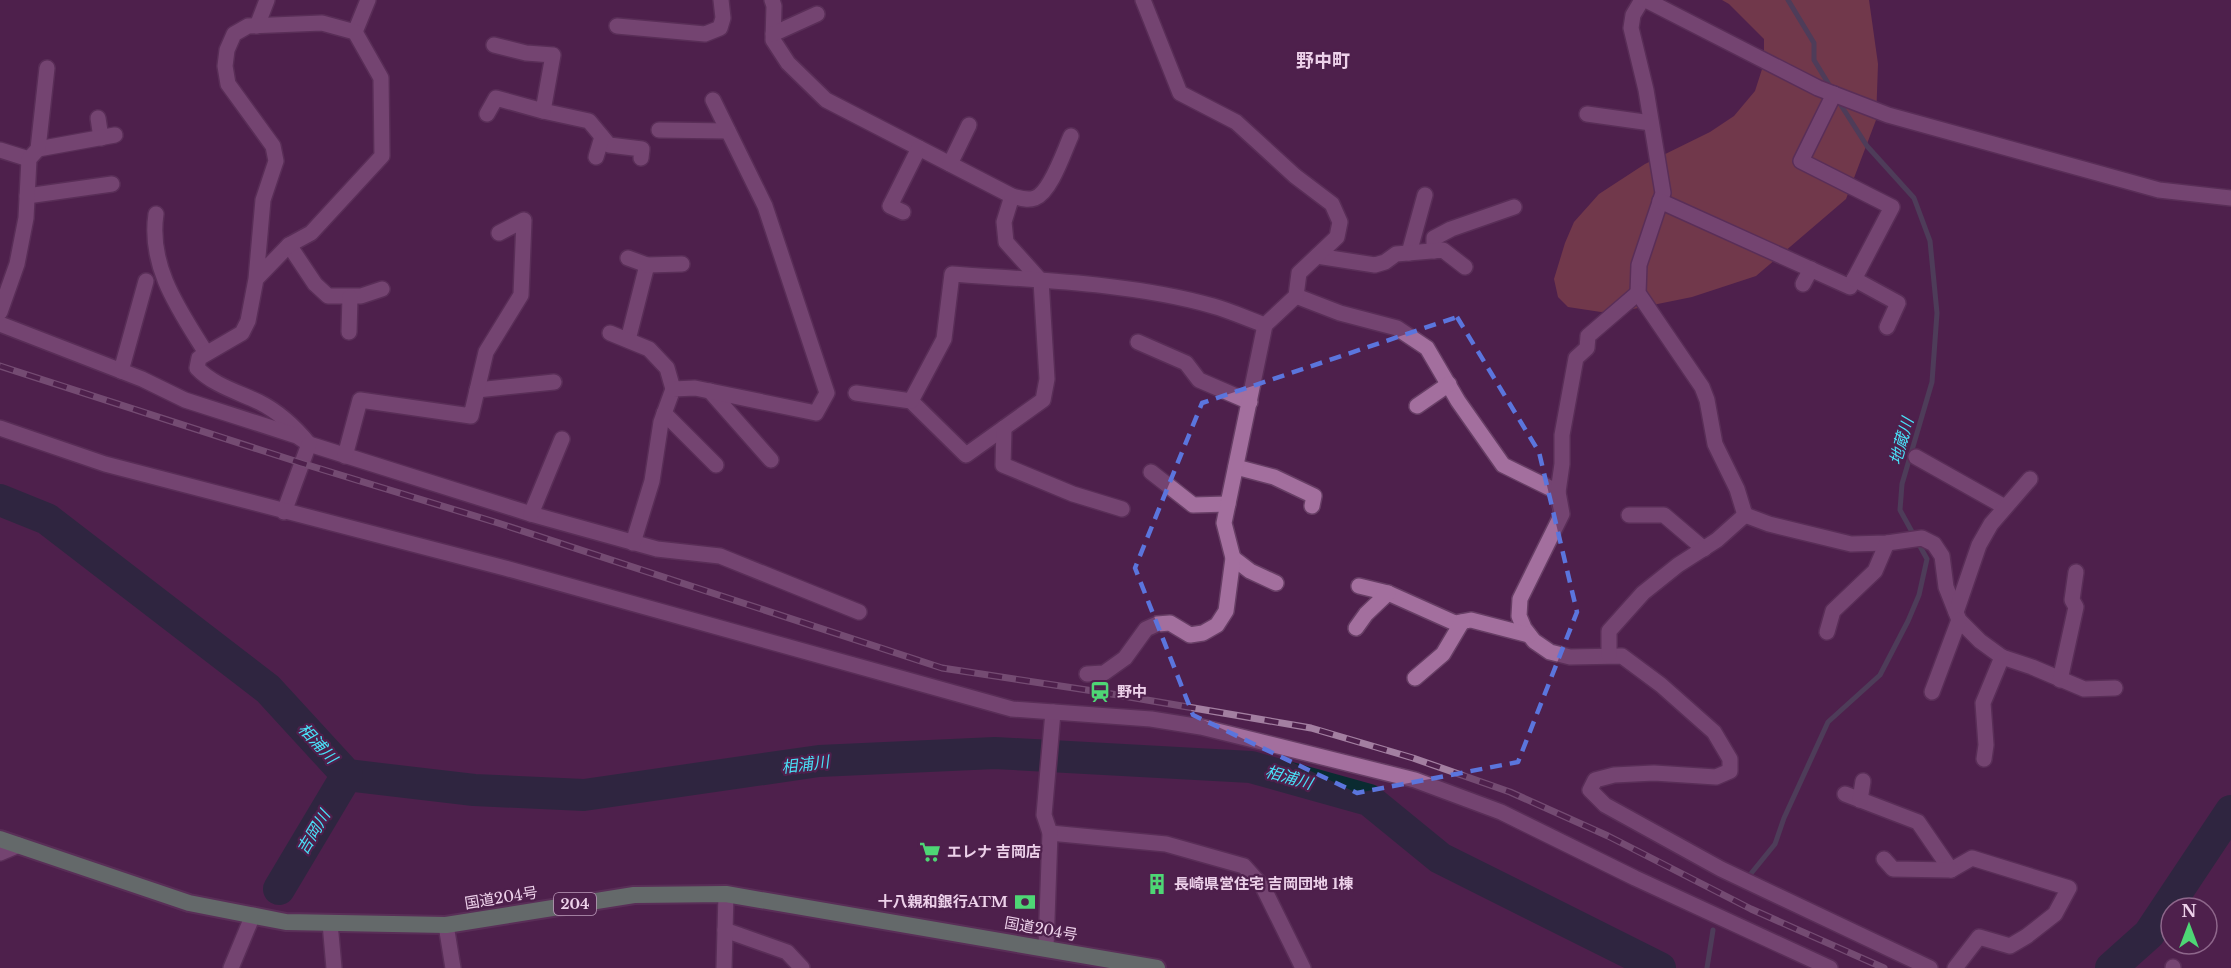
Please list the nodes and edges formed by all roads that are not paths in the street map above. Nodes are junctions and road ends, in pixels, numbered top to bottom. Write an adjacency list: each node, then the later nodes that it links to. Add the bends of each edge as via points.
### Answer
1 (267, 0): 8 (street)
2 (368, 0): 10 (street)
3 (721, 0): 9 (street, via 720,28 705,34)
4 (772, 0): 11 (street)
5 (1143, 0): 45 (street, via 1180,93 1236,122 1294,176 1332,204 1340,222 1337,237)
6 (1644, 0): 14 (street); 20 (street, via 1633,15 1631,28)
7 (817, 14): 11 (street)
8 (257, 26): 10 (street, via 322,23); 51 (street, via 234,34 225,66 228,84 273,146 276,161 263,200)
9 (617, 26)
10 (355, 32): 42 (street, via 381,78 382,156 311,232)
11 (773, 34): 26 (street, via 788,63 826,100)
12 (494, 45): 16 (street, via 553,55)
13 (48, 68): 28 (street)
14 (1834, 94): 36 (street, via 1888,115 2159,190); 52 (street, via 1801,161 1892,207)
15 (713, 100): 23 (street)
16 (543, 111): 17 (street, via 496,98); 25 (street, via 589,121)
17 (487, 114)
18 (1587, 114): 20 (street)
19 (98, 118): 28 (street, via 108,136)
20 (1652, 123): 37 (street, via 1663,193)
21 (969, 124): 31 (street)
22 (659, 130): 23 (street)
23 (728, 131): 74 (street, via 765,206 827,393 816,413)
24 (1071, 136): 35 (street, via 1047,188 1037,198)
25 (602, 137): 29 (street); 30 (street, via 609,145 642,149)
26 (919, 148): 31 (street); 39 (street, via 890,206)
27 (0, 150): 28 (street)
28 (33, 154): 34 (street)
29 (596, 157)
30 (641, 158)
31 (950, 164): 35 (street)
32 (112, 184): 34 (street)
33 (1425, 195): 44 (street)
34 (27, 196): 60 (street, via 17,264)
35 (1012, 196): 54 (street, via 1004,222 1006,242)
36 (2231, 198)
37 (1660, 201): 50 (street); 57 (street, via 1639,265)
38 (1514, 207): 43 (street, via 1434,238)
39 (903, 212)
40 (156, 214): 68 (street, via 153,230 158,263 171,296)
41 (499, 233): 73 (street, via 524,220 521,295 486,352)
42 (289, 245): 51 (street); 59 (street, via 327,296)
43 (1434, 250): 44 (street); 49 (street, via 1443,250)
44 (1409, 253): 45 (street, via 1396,254 1375,265)
45 (1317, 255): 58 (street, via 1299,273)
46 (628, 258): 48 (street)
47 (682, 264): 48 (street)
48 (647, 265): 66 (street)
49 (1465, 267)
50 (1811, 269): 52 (street, via 1850,287); 55 (street)
51 (256, 279): 68 (street, via 242,333)
52 (1854, 279): 63 (street, via 1898,303)
53 (146, 281): 69 (street)
54 (1041, 281): 62 (street, via 1142,292 1213,306); 76 (street, via 952,274 944,339); 81 (street, via 1047,380 1043,400)
55 (1803, 284)
56 (382, 289): 59 (street)
57 (1638, 293): 91 (street, via 1588,336 1587,348 1576,358 1562,435); 99 (street, via 1702,387 1715,444)
58 (1296, 296): 62 (street); 71 (street, via 1397,328 1427,348)
59 (350, 297): 64 (street)
60 (0, 312)
61 (0, 324): 69 (street)
62 (1265, 326): 77 (street)
63 (1887, 327)
64 (349, 332)
65 (610, 333): 66 (street)
66 (628, 340): 72 (street, via 649,349 667,368)
67 (1138, 342): 77 (street, via 1158,358 1186,363 1199,380)
68 (206, 354): 83 (street, via 199,358 197,368 206,377 262,404 292,424)
69 (121, 371): 83 (street, via 185,400 297,436)
70 (554, 382): 73 (street)
71 (1449, 384): 78 (street); 91 (street, via 1503,465)
72 (673, 389): 74 (street); 79 (street)
73 (477, 390): 84 (street, via 471,416 360,400)
74 (710, 391): 86 (street)
75 (856, 393): 76 (street)
76 (911, 401): 81 (street, via 966,455)
77 (1250, 402): 88 (street)
78 (1417, 406)
79 (664, 413): 87 (street); 100 (street, via 652,481)
80 (0, 428): 96 (street, via 105,464)
81 (1004, 428): 95 (street, via 1003,465)
82 (562, 439): 97 (street)
83 (309, 444): 84 (street); 96 (street)
84 (345, 456): 97 (street)
85 (1916, 457): 94 (street)
86 (771, 460)
87 (716, 465)
88 (1236, 467): 92 (street); 93 (street, via 1274,477 1314,496)
89 (1151, 471): 92 (street, via 1193,505)
90 (2030, 479): 94 (street)
91 (1558, 492): 113 (street, via 1562,514 1520,599 1519,616)
92 (1228, 504): 103 (street, via 1224,523)
93 (1312, 506)
94 (2005, 507): 109 (street, via 1979,545)
95 (1122, 509)
96 (284, 512): 121 (street, via 505,568 1012,709)
97 (531, 514): 100 (street)
98 (1629, 515): 102 (street, via 1664,515)
99 (1745, 515): 101 (street, via 1851,544); 102 (street)
100 (633, 543): 108 (street, via 720,556)
101 (1887, 543): 109 (street, via 1922,538 1934,544 1942,556 1946,587); 112 (street, via 1875,571 1833,611)
102 (1704, 549): 114 (street, via 1642,593 1609,631)
103 (1233, 558): 105 (street); 116 (street, via 1226,611 1217,625 1190,635 1170,623 1157,624 1146,629 1125,658 1104,673)
104 (2076, 572): 118 (street, via 2072,600 2076,607)
105 (1276, 583)
106 (1359, 586): 107 (street)
107 (1388, 593): 110 (street, via 1455,623); 111 (street)
108 (859, 612)
109 (1958, 616): 115 (street); 120 (street)
110 (1462, 622): 113 (street, via 1471,620); 117 (street, via 1443,654)
111 (1356, 628)
112 (1827, 632)
113 (1529, 635): 114 (street, via 1550,652 1570,657)
114 (1609, 655): 146 (street, via 1622,656 1714,732 1730,759 1730,771 1716,777 1654,773 1595,780 1590,790 1605,805 1721,869)
115 (2002, 657): 118 (street); 122 (street, via 1983,703)
116 (1088, 674)
117 (1415, 678)
118 (2060, 680): 119 (street, via 2084,689)
119 (2115, 688)
120 (1932, 692)
121 (1053, 712): 126 (street, via 1044,815); 145 (street, via 1201,727 1415,780 1501,812)
122 (1984, 759)
123 (1863, 781): 125 (street)
124 (1845, 794): 125 (street)
125 (1860, 800): 131 (street, via 1918,822)
126 (1050, 833): 137 (street); 144 (street, via 1166,844 1244,866 1263,887)
127 (0, 839): 128 (highway, 国道204号 / 204)
128 (19, 845): 129 (street); 133 (highway, 国道204号 / 204, via 189,903)
129 (0, 853)
130 (1884, 859): 131 (street, via 1893,869)
131 (1951, 870): 147 (street, via 1972,858 2073,885 2055,914 2027,936 2010,946 1979,937)
132 (726, 894): 135 (highway, 国道204号 / 204, via 634,895); 136 (street); 137 (highway, 国道204号 / 204)
133 (253, 915): 134 (highway, 国道204号 / 204, via 286,922); 138 (street)
134 (330, 923): 135 (highway, 国道204号 / 204); 139 (street)
135 (446, 925): 140 (street)
136 (725, 930): 141 (street); 142 (street, via 787,952)
137 (1046, 947): 143 (highway, 国道204号 / 204)
138 (231, 968)
139 (334, 968)
140 (453, 968)
141 (724, 968)
142 (802, 968)
143 (1157, 968)
144 (1303, 968)
145 (1830, 968)
146 (1930, 968)
147 (1955, 968)

